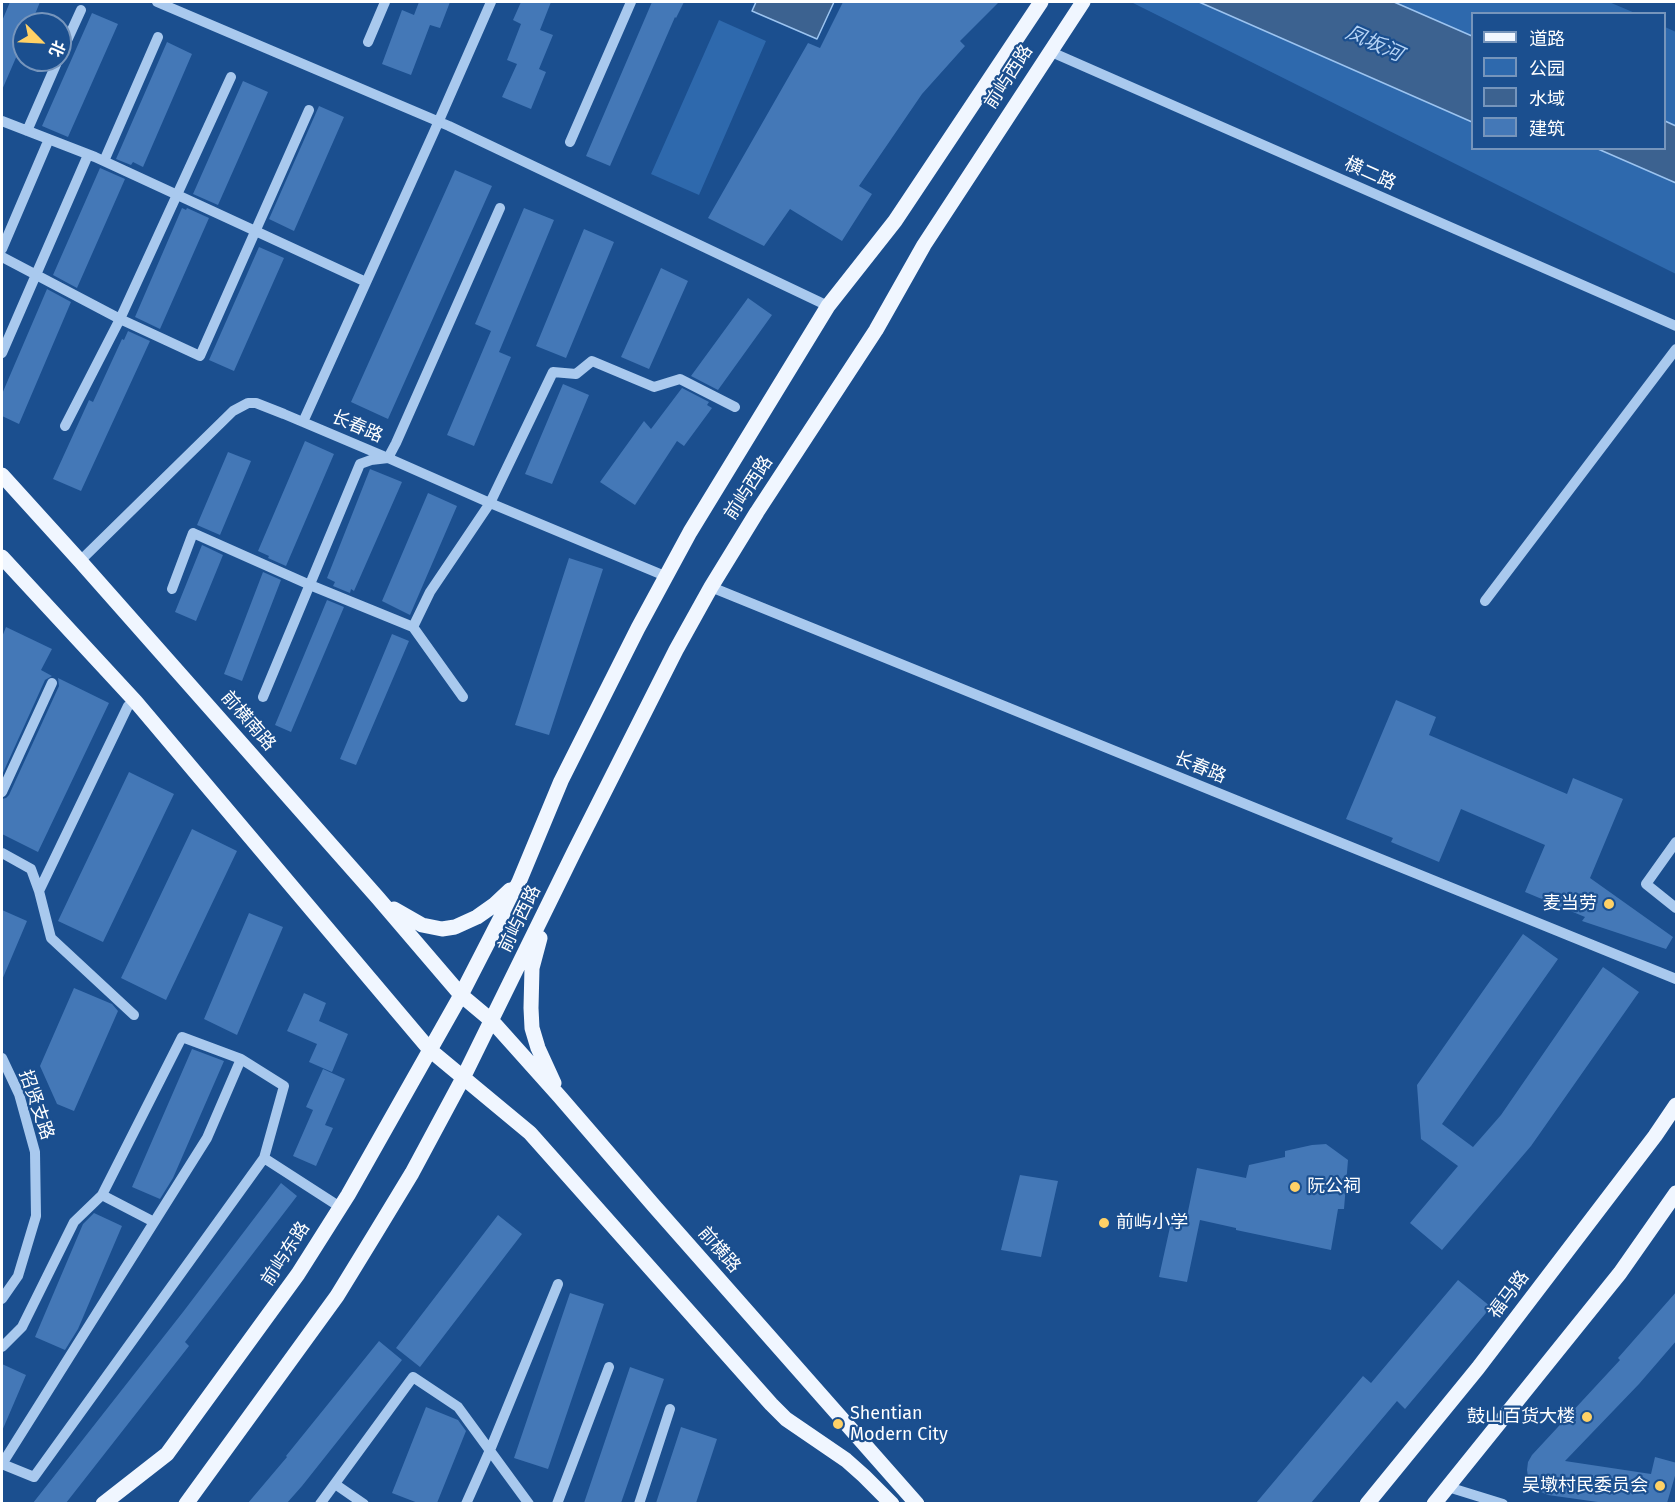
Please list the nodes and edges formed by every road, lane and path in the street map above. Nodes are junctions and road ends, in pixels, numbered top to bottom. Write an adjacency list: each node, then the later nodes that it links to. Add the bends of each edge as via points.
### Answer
1 (157, 2): 16 (street)
2 (385, 2): 10 (street)
3 (491, 2): 16 (street)
4 (631, 2): 19 (street)
5 (1041, 2): 29 (main road, 前屿西路, via 895,221)
6 (1083, 2): 11 (main road, 前屿西路)
7 (81, 10): 8 (street)
8 (72, 30)
9 (158, 38): 21 (street)
10 (368, 42)
11 (1049, 51): 31 (street, 横二路); 44 (main road, 前屿西路)
12 (53, 72): 17 (street)
13 (231, 77): 22 (street)
14 (309, 110): 24 (street)
15 (2, 120): 17 (street)
16 (439, 122): 28 (street); 29 (street)
17 (27, 130): 18 (street)
18 (49, 139): 20 (street); 25 (street)
19 (570, 142)
20 (88, 155): 21 (street); 27 (street)
21 (104, 161): 22 (street)
22 (177, 195): 24 (street); 30 (street)
23 (500, 208): 37 (street)
24 (255, 231): 28 (street); 30 (street, via 200,356)
25 (2, 249)
26 (2, 257): 27 (street)
27 (35, 276): 30 (street); 33 (street)
28 (366, 282): 35 (street)
29 (828, 306): 42 (main road, 前屿西路)
30 (120, 319): 36 (street)
31 (1677, 326)
32 (1677, 349): 46 (street)
33 (2, 353)
34 (735, 406): 39 (street, via 680,379 654,387 592,361 576,374 553,372)
35 (303, 422): 37 (street, 长春路); 41 (street, 长春路, via 256,403 241,406)
36 (65, 426)
37 (388, 458): 39 (street, 长春路); 43 (street, via 360,465)
38 (2, 475): 41 (main road, 前横南路)
39 (490, 503): 42 (street, 长春路); 47 (street, via 430,592)
40 (2, 556): 51 (main road)
41 (81, 561): 58 (main road, 前横南路)
42 (665, 576): 56 (main road, 前屿西路, via 561,781)
43 (310, 585): 45 (street, via 193,532); 47 (street); 49 (street)
44 (711, 587): 54 (main road, 前屿西路); 60 (street, 长春路)
45 (172, 589)
46 (1485, 601)
47 (413, 627): 50 (street)
48 (52, 683): 52 (street)
49 (262, 697)
50 (463, 697)
51 (136, 702): 57 (street, via 128,706); 64 (main road)
52 (2, 792)
53 (1677, 842): 59 (street, via 1646,884)
54 (574, 852): 63 (main road, 前屿西路); 68 (main road, via 532,968 532,1028)
55 (2, 853): 57 (street, via 31,869)
56 (519, 882): 58 (main road, via 477,917 455,927 422,925); 61 (main road, 前屿西路)
57 (39, 891): 62 (street, via 51,938)
58 (378, 898): 61 (main road, 前横南路)
59 (1677, 908)
60 (1677, 979)
61 (461, 995): 63 (main road, 前横南路); 64 (main road, 前屿东路)
62 (134, 1015)
63 (492, 1021): 67 (main road); 68 (main road, 前横路)
64 (430, 1050): 67 (main road); 73 (main road, 前屿东路)
65 (2, 1058): 76 (street, 招贤支路, via 19,1094 35,1152 36,1216 18,1276)
66 (241, 1059): 70 (street, via 284,1086); 72 (street, via 182,1037); 74 (street, via 207,1138)
67 (463, 1078): 84 (main road, via 412,1173 337,1296); 91 (main road, via 530,1132 786,1419 846,1460)
68 (560, 1097): 92 (main road, 前横路)
69 (1677, 1105): 93 (main road, 福马路, via 1478,1368)
70 (264, 1158): 73 (street); 74 (street, via 34,1477 2,1464)
71 (1677, 1193): 82 (main road, via 1620,1273)
72 (102, 1195): 74 (street); 77 (street, via 74,1222 22,1327)
73 (340, 1207): 83 (main road, 前屿东路, via 298,1274 167,1454)
74 (154, 1222)
75 (558, 1284): 80 (street)
76 (2, 1299)
77 (2, 1347)
78 (609, 1367): 89 (street)
79 (670, 1409): 90 (street)
80 (490, 1450): 81 (street, via 458,1407 413,1377); 87 (street); 88 (street)
81 (335, 1484): 85 (street); 86 (street)
82 (1448, 1488): 94 (main road); 95 (main road); 96 (street)
83 (103, 1503)
84 (186, 1503)
85 (320, 1503)
86 (363, 1503)
87 (466, 1503)
88 (529, 1503)
89 (557, 1503)
90 (639, 1503)
91 (892, 1503)
92 (917, 1503)
93 (1367, 1503)
94 (1434, 1503)
95 (1446, 1503)
96 (1503, 1503)

